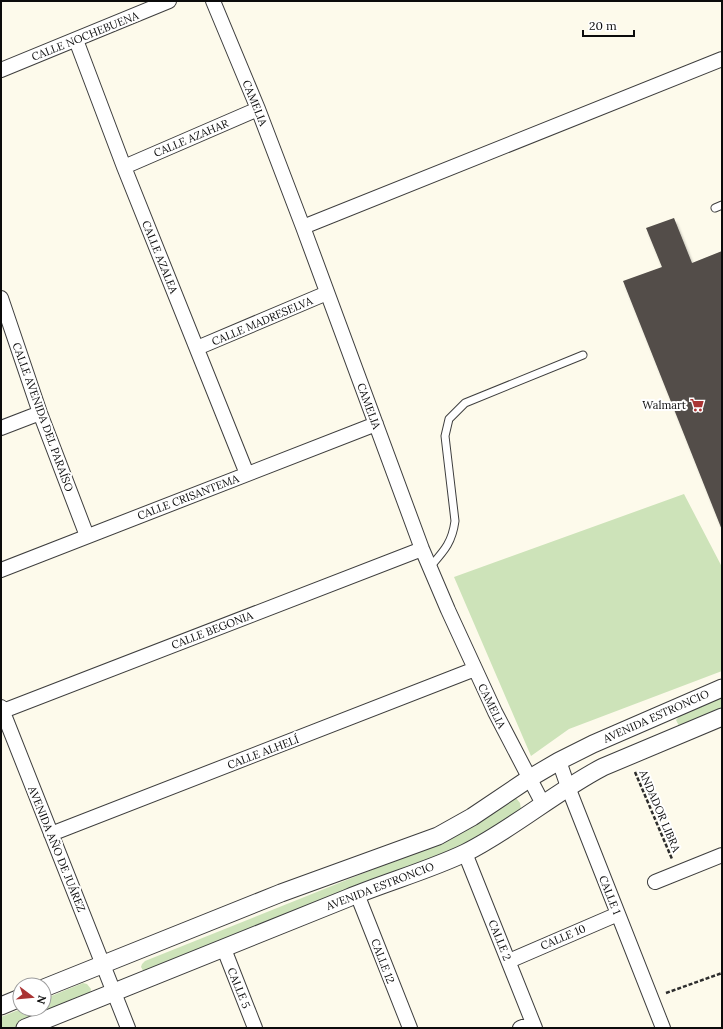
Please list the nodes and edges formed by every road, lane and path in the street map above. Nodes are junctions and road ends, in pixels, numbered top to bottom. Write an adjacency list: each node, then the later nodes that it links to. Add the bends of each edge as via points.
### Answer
1 (169, 1): 3 (street, CALLE NOCHEBUENA)
2 (213, 1): 6 (street, CAMELIA)
3 (76, 40): 5 (street, CALLE NOCHEBUENA); 7 (street, CALLE AZALEA)
4 (722, 59): 8 (street)
5 (1, 70)
6 (258, 109): 7 (street, CALLE AZAHAR); 8 (street, CAMELIA)
7 (124, 167): 11 (street, CALLE AZALEA)
8 (303, 227): 9 (street, CAMELIA)
9 (327, 293): 11 (street, CALLE MADRESELVA); 14 (street, CAMELIA)
10 (1, 298): 13 (street, CALLE AVENIDA DEL PARAÍSO)
11 (197, 348): 16 (street, CALLE AZALEA)
12 (583, 355): 19 (lane, via 466,403 449,419 445,436 455,521 453,535 444,551)
13 (40, 413): 15 (street); 17 (street, CALLE AVENIDA DEL PARAÍSO)
14 (376, 424): 16 (street, CALLE CRISANTEMA); 18 (street, CAMELIA)
15 (1, 428)
16 (247, 474): 17 (street, CALLE CRISANTEMA)
17 (87, 536): 20 (street, CALLE CRISANTEMA)
18 (422, 548): 19 (street, CAMELIA); 23 (street, CALLE BEGONIA)
19 (430, 567): 21 (street, CAMELIA)
20 (1, 570)
21 (475, 669): 27 (street, CAMELIA); 30 (street, CALLE ALHELÍ)
22 (722, 688): 26 (street, AVENIDA ESTRONCIO)
23 (2, 709): 30 (street, AVENIDA AÑO DE JUÁREZ)
24 (722, 717): 25 (street, AVENIDA ESTRONCIO)
25 (628, 756): 28 (street, AVENIDA ESTRONCIO); 33 (path, ANDADOR LIBRA)
26 (559, 761): 27 (street, AVENIDA ESTRONCIO); 28 (street, CALLE 1)
27 (530, 778): 29 (street, CAMELIA); 39 (street, AVENIDA ESTRONCIO, via 472,817 438,836 281,893)
28 (568, 787): 29 (street, AVENIDA ESTRONCIO); 36 (street, CALLE 1)
29 (543, 804): 31 (street, AVENIDA ESTRONCIO)
30 (51, 834): 39 (street, AVENIDA AÑO DE JUÁREZ)
31 (465, 853): 35 (street, AVENIDA ESTRONCIO); 38 (street, CALLE 2)
32 (722, 855): 33 (street)
33 (678, 873): 34 (street)
34 (655, 882)
35 (357, 894): 37 (street, AVENIDA ESTRONCIO); 50 (street, CALLE 12)
36 (618, 914): 38 (street, CALLE 10); 43 (street, CALLE 1)
37 (224, 949): 42 (street, AVENIDA ESTRONCIO); 49 (street, CALLE 5)
38 (509, 961): 46 (street, CALLE 2)
39 (103, 963): 41 (street, AVENIDA ESTRONCIO); 42 (street, AVENIDA AÑO DE JUÁREZ)
40 (722, 973): 43 (path)
41 (52, 985)
42 (113, 992): 47 (street, AVENIDA ESTRONCIO); 48 (street, AVENIDA AÑO DE JUÁREZ)
43 (651, 998): 51 (street, CALLE 1)
44 (12, 1001): 45 (street)
45 (1, 1006)
46 (530, 1026)
47 (25, 1028)
48 (128, 1028)
49 (255, 1028)
50 (410, 1028)
51 (663, 1028)

